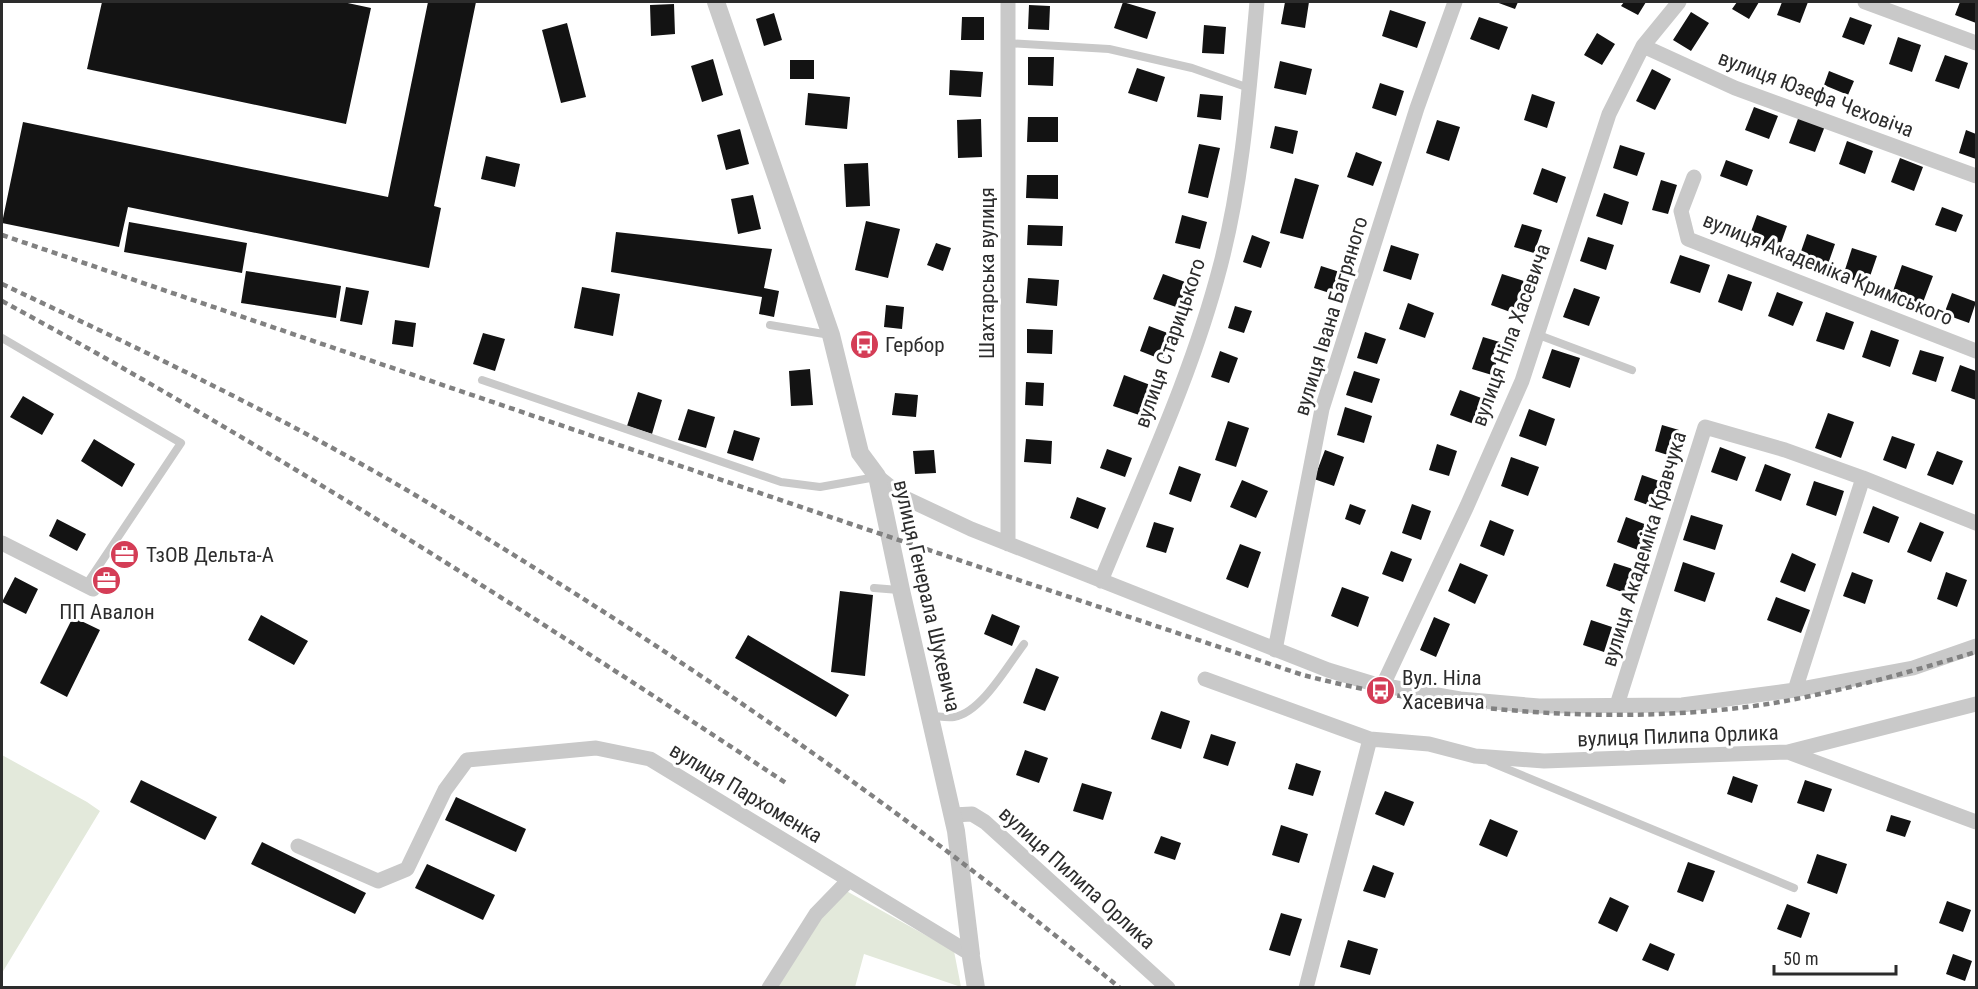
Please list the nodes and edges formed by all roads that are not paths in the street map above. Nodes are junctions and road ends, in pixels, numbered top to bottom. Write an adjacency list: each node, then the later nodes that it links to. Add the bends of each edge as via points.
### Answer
1 (716, 2): 15 (street, вулиця Генерала Шухевича)
2 (1008, 2): 7 (street, Шахтарська вулиця)
3 (1257, 2): 10 (street, вулиця Старицького)
4 (1455, 2): 31 (street, вулиця Івана Багряного, via 1417,108 1322,409)
5 (1679, 2): 9 (street, вулиця Ніла Хасевича)
6 (1865, 2): 8 (street)
7 (1007, 43): 10 (lane, via 1109,49 1192,68); 24 (street, Шахтарська вулиця)
8 (1977, 43)
9 (1643, 46): 11 (street, вулиця Юзефа Чеховіча, via 1734,88); 14 (street, вулиця Ніла Хасевича, via 1609,114)
10 (1249, 88): 25 (street, вулиця Старицького, via 1244,149 1221,266 1189,366)
11 (1977, 176)
12 (1694, 177): 17 (street, вулиця Академіка Кримського, via 1681,211 1688,239)
13 (770, 325): 15 (lane)
14 (1536, 334): 18 (lane); 33 (street, вулиця Ніла Хасевича, via 1517,392)
15 (831, 335): 20 (street, вулиця Генерала Шухевича, via 860,453)
16 (2, 338): 26 (lane, via 181,443)
17 (1977, 351)
18 (1632, 370)
19 (482, 380): 20 (lane, via 781,482 820,487)
20 (878, 476): 24 (street, via 903,497); 28 (street, вулиця Генерала Шухевича)
21 (1863, 478): 22 (street, вулиця Академіка Кравчука); 34 (street); 36 (street, вулиця Академіка Кравчука, via 1705,427)
22 (1977, 524)
23 (2, 543): 26 (street)
24 (1008, 544): 25 (street)
25 (1101, 581): 31 (street)
26 (89, 587)
27 (874, 588): 28 (lane)
28 (901, 590): 37 (street, вулиця Генерала Шухевича)
29 (1024, 644): 37 (lane, via 983,699 967,712 954,717)
30 (1977, 646): 34 (street, via 1913,668)
31 (1275, 650): 33 (street)
32 (1205, 679): 38 (street, вулиця Пилипа Орлика)
33 (1383, 685): 36 (street, via 1460,699 1528,705)
34 (1795, 690): 36 (street, via 1682,705)
35 (1977, 704): 39 (street)
36 (1617, 705)
37 (930, 716): 42 (street, вулиця Генерала Шухевича)
38 (1370, 739): 40 (street, вулиця Пилипа Орлика, via 1429,744); 50 (street)
39 (1788, 752): 40 (street, вулиця Пилипа Орлика, via 1544,761); 41 (street, вулиця Пилипа Орлика)
40 (1475, 756): 45 (lane)
41 (1977, 822)
42 (955, 823): 46 (street, вулиця Генерала Шухевича); 49 (street, вулиця Пилипа Орлика, via 972,814 985,822)
43 (298, 846): 44 (street, вулиця Пархоменка, via 378,881 407,869 445,789 467,760 596,748 650,759)
44 (849, 880): 46 (street, вулиця Пархоменка); 47 (street, via 816,914)
45 (1794, 888)
46 (971, 955): 48 (street, вулиця Генерала Шухевича)
47 (769, 987)
48 (976, 987)
49 (1168, 987)
50 (1306, 987)

